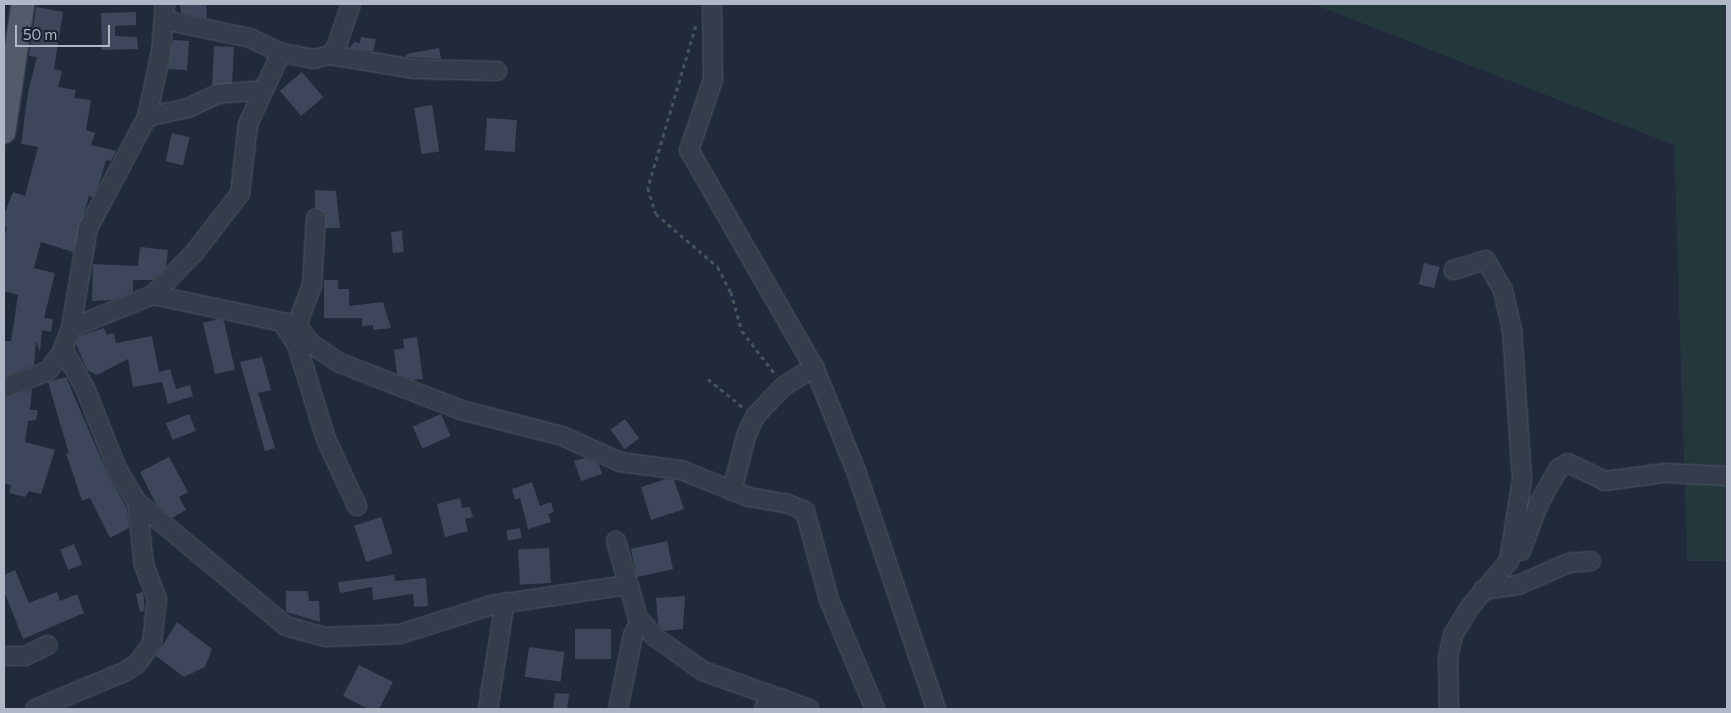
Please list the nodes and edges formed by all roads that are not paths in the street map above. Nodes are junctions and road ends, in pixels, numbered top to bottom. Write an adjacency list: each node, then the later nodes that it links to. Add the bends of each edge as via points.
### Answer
1 (23, 4): 6 (main road)
2 (352, 4): 7 (street, via 341,38)
3 (712, 4): 18 (street, via 713,80 689,150)
4 (165, 12): 5 (street, via 250,38); 10 (street)
5 (282, 53): 7 (street, via 314,59); 9 (street)
6 (9, 55): 11 (main road)
7 (330, 55): 8 (street, via 415,69)
8 (497, 71)
9 (262, 90): 10 (street, via 218,94 188,108); 14 (street, via 248,124 240,194 194,253)
10 (147, 117): 16 (street, via 88,228)
11 (4, 132)
12 (316, 218): 15 (street, via 312,285)
13 (1454, 270): 27 (street, via 1482,259 1488,262 1506,300 1512,340 1522,465 1518,517 1509,561)
14 (153, 295): 15 (street); 16 (street)
15 (290, 324): 21 (street, via 310,343 365,374 461,410 562,436 620,462 681,470); 23 (street, via 326,438)
16 (72, 328): 17 (street)
17 (63, 349): 19 (street, via 48,371); 22 (street, via 85,388 117,469)
18 (814, 367): 21 (street, via 784,386 756,415 746,436); 39 (street, via 856,471)
19 (4, 388)
20 (1727, 476): 27 (street, via 1665,474 1605,481 1568,463 1559,468 1539,504 1513,574)
21 (732, 491): 38 (street, via 806,511 832,608)
22 (137, 502): 28 (street, via 286,626 303,632 325,637 400,634); 33 (street, via 144,565 157,599 152,643 137,664)
23 (357, 506)
24 (616, 541): 26 (street)
25 (1591, 561): 27 (street, via 1569,563 1518,585)
26 (628, 585): 28 (street); 29 (street)
27 (1483, 590): 40 (street, via 1453,635 1448,658)
28 (505, 602): 34 (street)
29 (645, 628): 32 (street, via 703,672); 35 (street, via 637,628 631,642)
30 (48, 644): 31 (street, via 25,656)
31 (4, 656)
32 (784, 700): 36 (street, via 768,703); 37 (street)
33 (35, 709)
34 (488, 709)
35 (618, 709)
36 (764, 709)
37 (809, 709)
38 (874, 709)
39 (936, 709)
40 (1449, 709)

